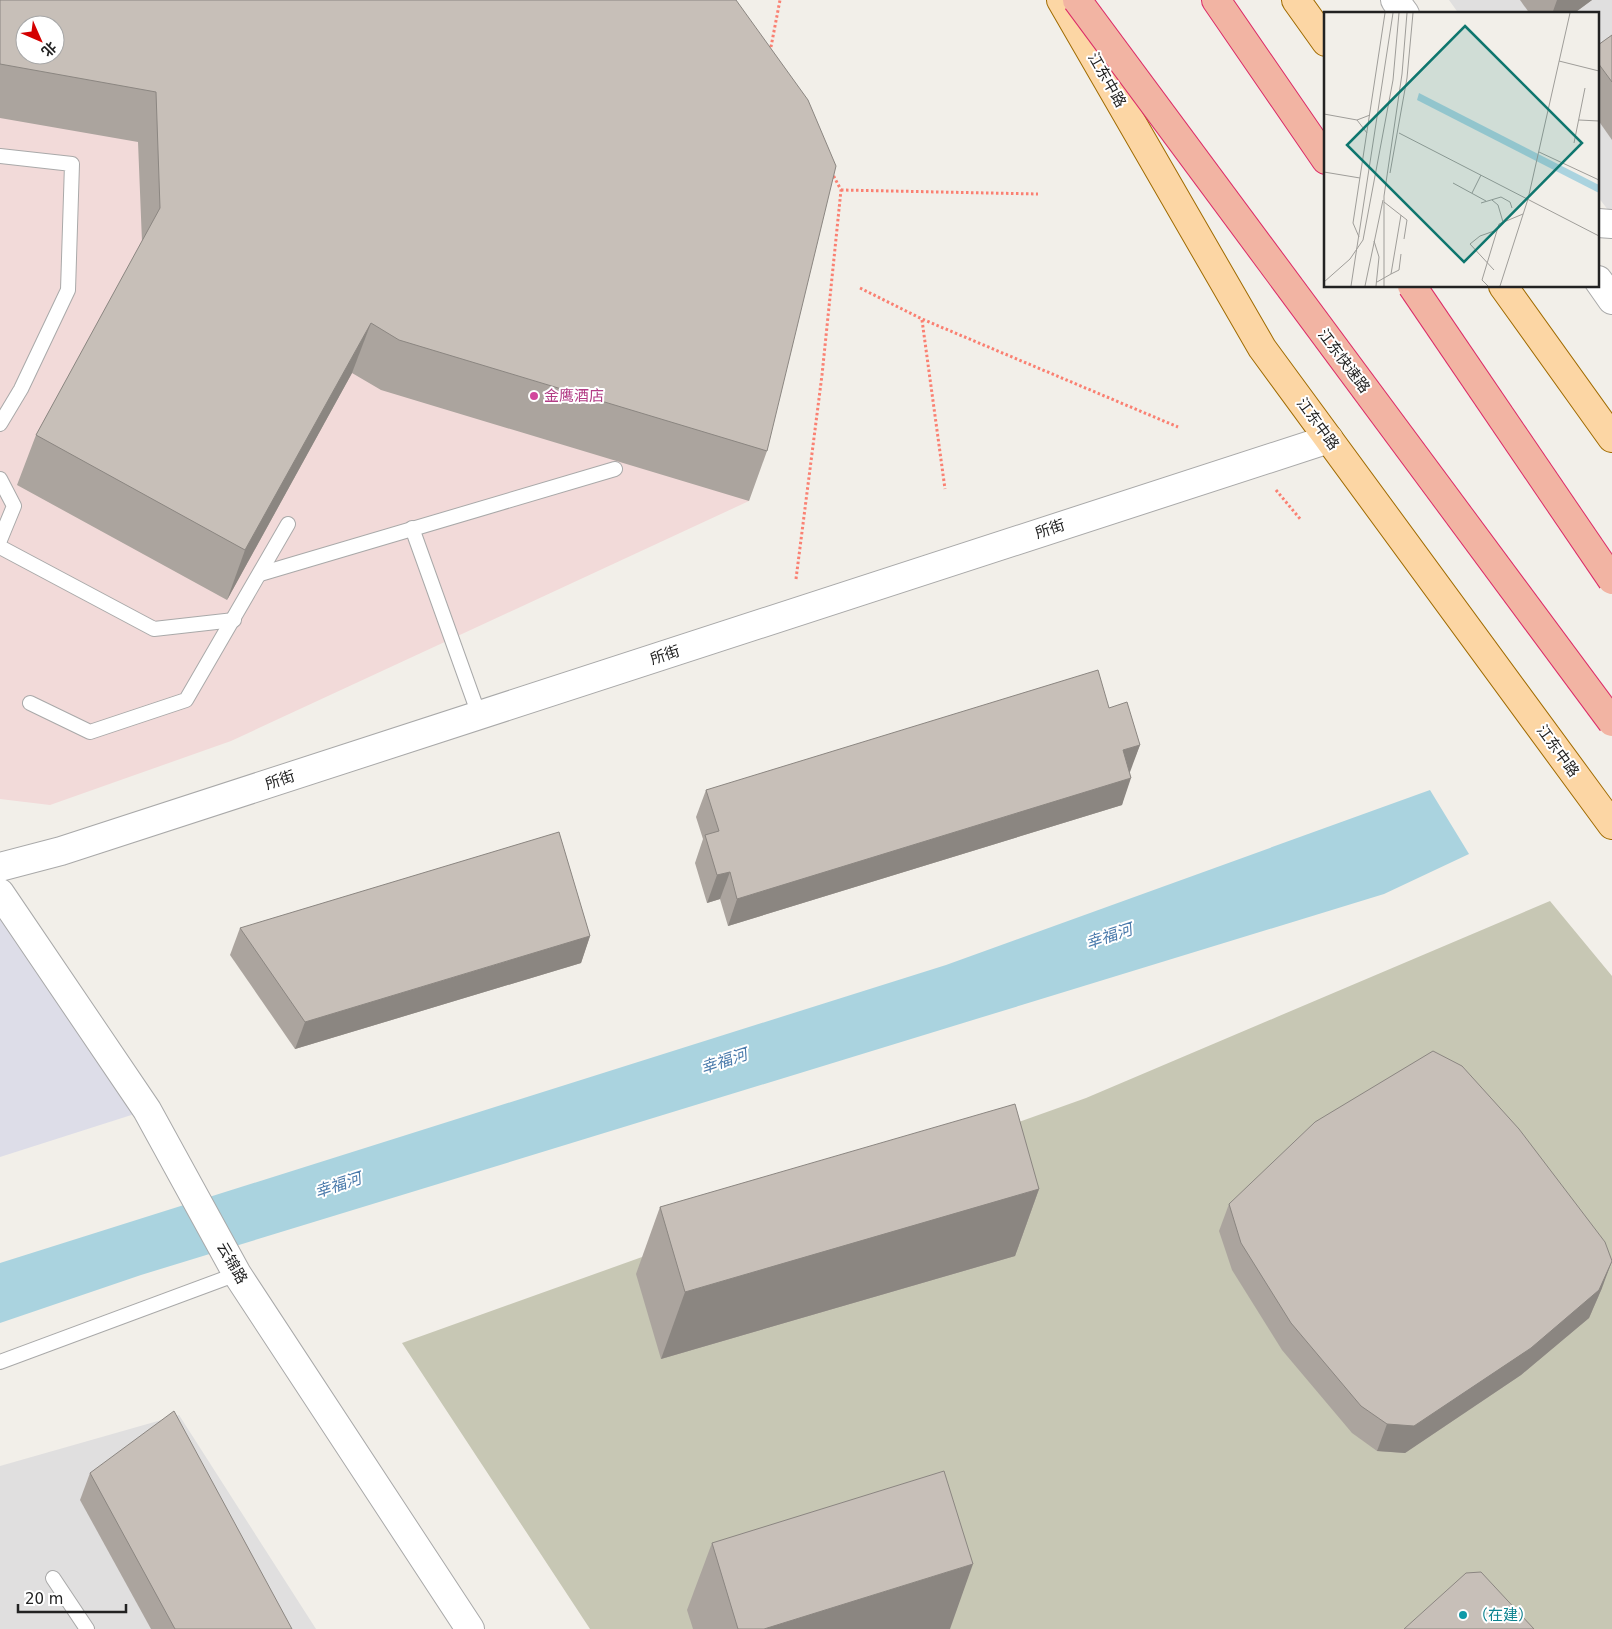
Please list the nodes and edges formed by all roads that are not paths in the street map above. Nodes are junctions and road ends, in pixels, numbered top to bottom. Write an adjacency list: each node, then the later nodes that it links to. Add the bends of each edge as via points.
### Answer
1 (1061, 0): 16 (main road, 江东中路, via 1262,348)
2 (1077, 0): 28 (highway, 江东快速路, bridge)
3 (1216, 0): 9 (highway)
4 (1296, 0): 7 (main road)
5 (1395, 0): 6 (street)
6 (1404, 12)
7 (1324, 39)
8 (0, 156): 14 (lane, via 72,164 68,290 21,389)
9 (1324, 157)
10 (1600, 283): 13 (street)
11 (1413, 288): 24 (highway, bridge)
12 (1504, 288): 15 (main road)
13 (1612, 300)
14 (0, 424)
15 (1612, 438)
16 (1329, 439): 27 (street, 所街); 29 (main road, 江东中路)
17 (615, 469): 20 (lane)
18 (0, 479): 21 (lane, via 14,506)
19 (288, 524): 23 (lane)
20 (412, 528): 23 (lane); 27 (lane)
21 (0, 540)
22 (0, 547): 25 (lane, via 154,629)
23 (260, 574): 25 (lane)
24 (1612, 580)
25 (234, 620): 26 (lane, via 186,700 90,732)
26 (30, 703)
27 (479, 715): 30 (street, 所街)
28 (1612, 722)
29 (1612, 825)
30 (0, 867)
31 (0, 893): 32 (street, 云锦路, via 146,1110)
32 (237, 1274): 33 (lane); 36 (street, 云锦路)
33 (0, 1362)
34 (53, 1578): 35 (lane)
35 (87, 1629)
36 (470, 1629)

